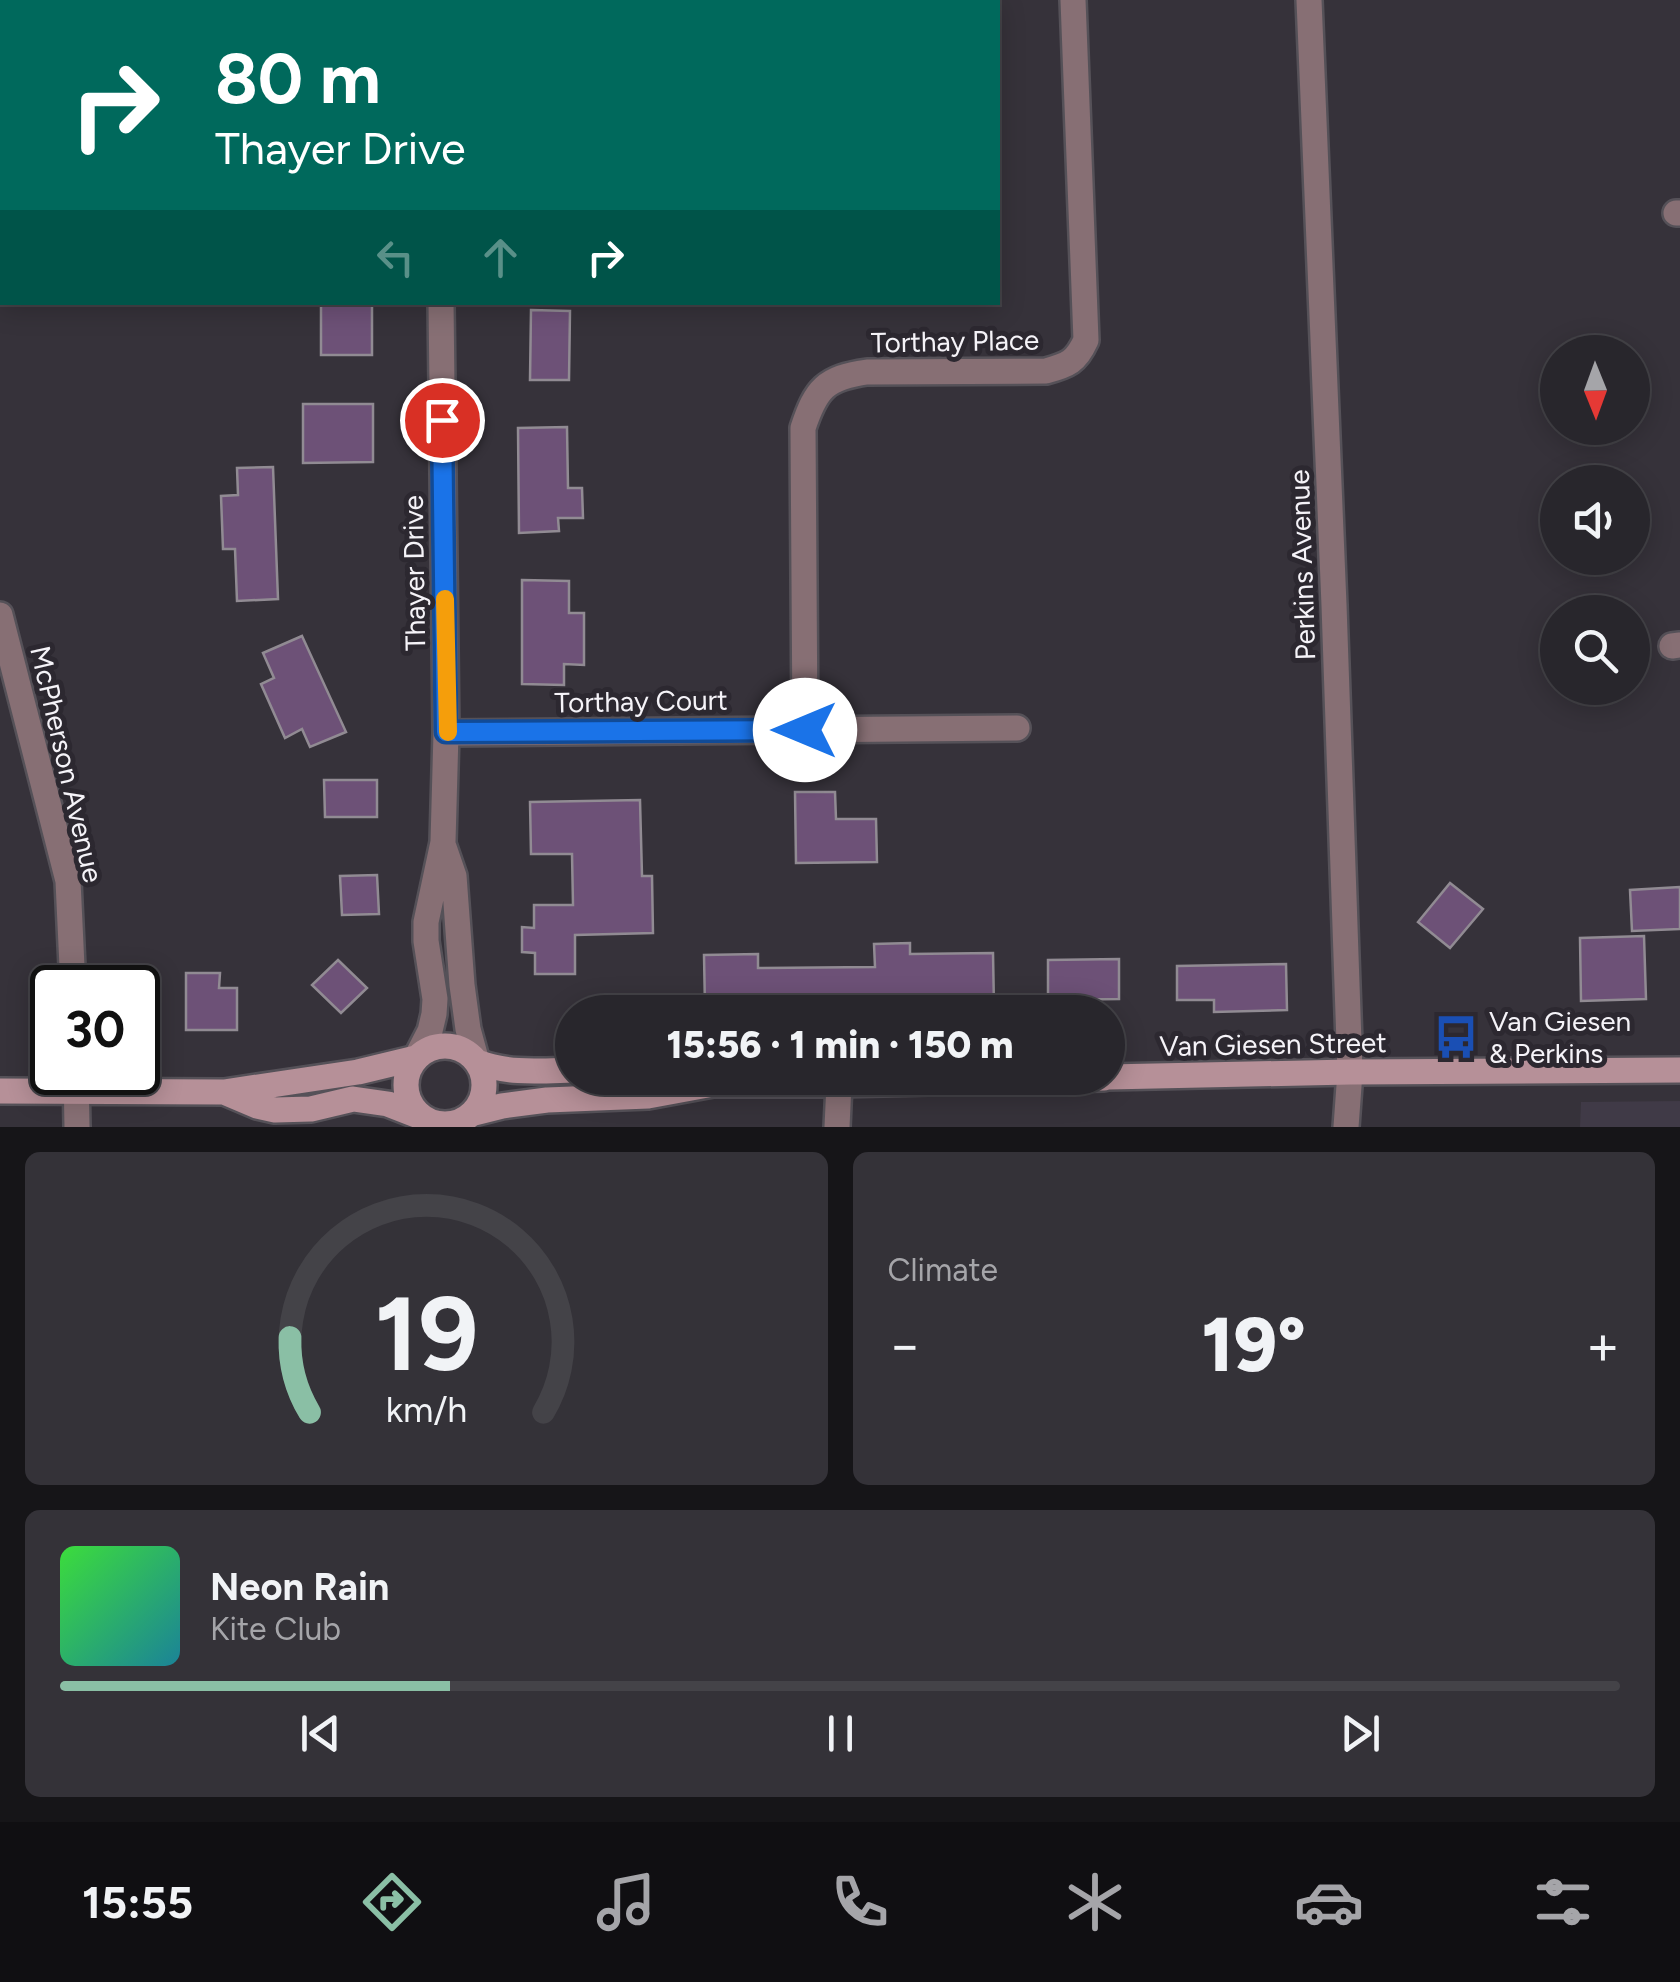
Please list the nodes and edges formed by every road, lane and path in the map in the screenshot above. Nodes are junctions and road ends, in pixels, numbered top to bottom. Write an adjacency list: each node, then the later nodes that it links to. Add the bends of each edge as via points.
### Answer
1 (1073, 0): 6 (street, Torthay Place, via 1086,340 1078,356 1046,370 846,374 812,400 803,428)
2 (1308, 0): 14 (street, Perkins Avenue)
3 (441, 305): 7 (street, Thayer Drive)
4 (0, 615): 9 (street, McPherson Avenue, via 68,881)
5 (1017, 728): 6 (street, Torthay Court)
6 (805, 730): 7 (street, Torthay Court)
7 (446, 732): 8 (street, Thayer Drive)
8 (443, 842): 10 (street, Thayer Drive, via 426,922 434,1014); 11 (street, Thayer Drive, via 454,876 462,985)
9 (71, 965)
10 (416, 1058): 11 (main road, via 448,1046); 19 (main road); 24 (main road, via 406,1087)
11 (478, 1062): 13 (main road); 23 (main road, via 484,1088)
12 (1680, 1070): 14 (main road, Van Giesen Street)
13 (555, 1071)
14 (1350, 1072): 15 (main road, Van Giesen Street); 27 (street, Perkins Avenue)
15 (1125, 1078)
16 (160, 1087): 19 (main road)
17 (30, 1088): 18 (main road)
18 (0, 1092)
19 (224, 1092): 24 (main road, via 275,1110 353,1099 388,1104)
20 (77, 1095): 25 (street)
21 (653, 1095): 23 (main road, Van Giesen Street, via 502,1106)
22 (839, 1095): 26 (street)
23 (472, 1120): 24 (main road)
24 (423, 1122)
25 (77, 1127)
26 (837, 1127)
27 (1346, 1127)

